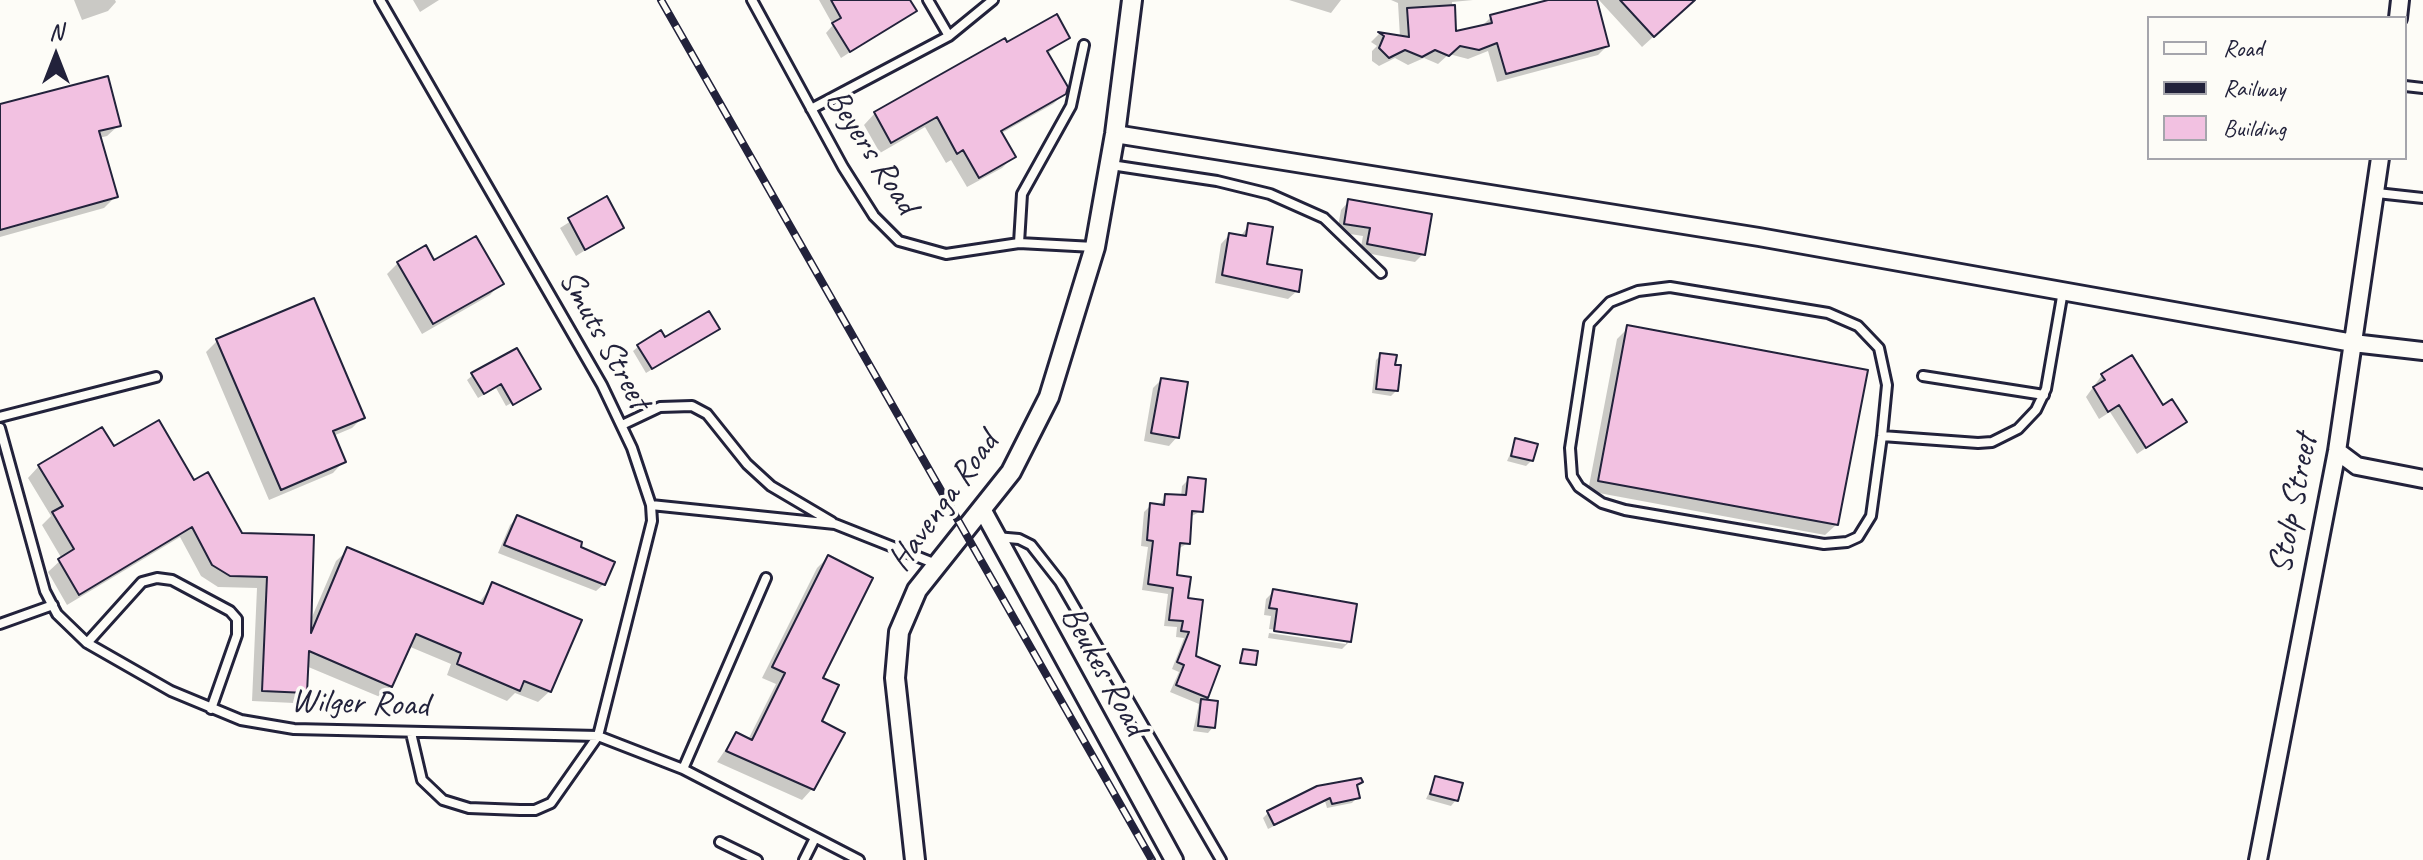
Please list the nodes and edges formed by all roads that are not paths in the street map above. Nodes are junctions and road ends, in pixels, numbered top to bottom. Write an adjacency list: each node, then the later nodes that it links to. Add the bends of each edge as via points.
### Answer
1 (380, 0): 24 (lane, Smuts Street)
2 (752, 0): 8 (lane, Beyers Road)
3 (928, 0): 6 (lane)
4 (993, 0): 6 (lane)
5 (1132, 0): 9 (street, Havenga Road)
6 (949, 36): 8 (lane)
7 (1084, 45): 14 (lane, via 1071,106 1022,194)
8 (811, 109): 14 (lane, Beyers Road, via 874,216 899,241 946,254)
9 (1115, 134): 11 (street, Havenga Road); 17 (street)
10 (2380, 160): 12 (street, Stolp Street)
11 (1111, 164): 15 (street, Havenga Road); 16 (lane, via 1270,194 1324,218)
12 (2377, 193): 13 (lane); 18 (street, Stolp Street)
13 (2423, 198)
14 (1019, 243): 15 (lane, Beyers Road)
15 (1095, 247): 30 (street, Havenga Road, via 1049,397 1011,472)
16 (1381, 273)
17 (2063, 291): 18 (street); 22 (lane)
18 (2353, 343): 19 (street); 27 (street, Stolp Street)
19 (2423, 351)
20 (1923, 376): 22 (lane)
21 (156, 377): 23 (lane)
22 (2044, 395): 26 (lane, via 2028,421 1992,442)
23 (0, 417)
24 (622, 425): 29 (lane, Smuts Street); 31 (lane, via 660,407 692,406 707,414 771,486)
25 (0, 428): 35 (lane, Wilger Road)
26 (1882, 436): 26 (lane, via 1884,360 1874,341 1841,317 1670,287 1610,302 1589,324 1570,462 1579,487 1602,503 1824,544 1847,542 1865,529 1871,516)
27 (2337, 451): 28 (street, via 2357,466); 50 (street, Stolp Street)
28 (2423, 479)
29 (651, 505): 31 (lane); 40 (lane, Smuts Street, via 648,541)
30 (982, 509): 32 (street, Beukes Road); 33 (street, Havenga Road)
31 (835, 524): 33 (lane)
32 (995, 537): 48 (street, Beukes Road); 49 (lane, via 1031,545 1060,582)
33 (936, 564): 47 (street, Havenga Road, via 905,613 895,652)
34 (766, 578): 41 (lane)
35 (53, 605): 36 (lane); 37 (lane, Wilger Road)
36 (0, 624)
37 (87, 643): 38 (lane, Wilger Road); 38 (lane, via 142,582 172,580 237,619 237,635)
38 (211, 709): 39 (lane, Wilger Road, via 260,725)
39 (411, 733): 40 (lane, Wilger Road); 40 (lane, via 422,780 434,793 469,808 520,810 551,803)
40 (598, 736): 41 (lane, Wilger Road)
41 (683, 769): 42 (lane, Wilger Road)
42 (815, 838): 45 (lane); 46 (lane, Wilger Road)
43 (720, 842): 44 (lane)
44 (757, 860)
45 (804, 860)
46 (859, 860)
47 (915, 860)
48 (1174, 860)
49 (1221, 860)
50 (2258, 860)

